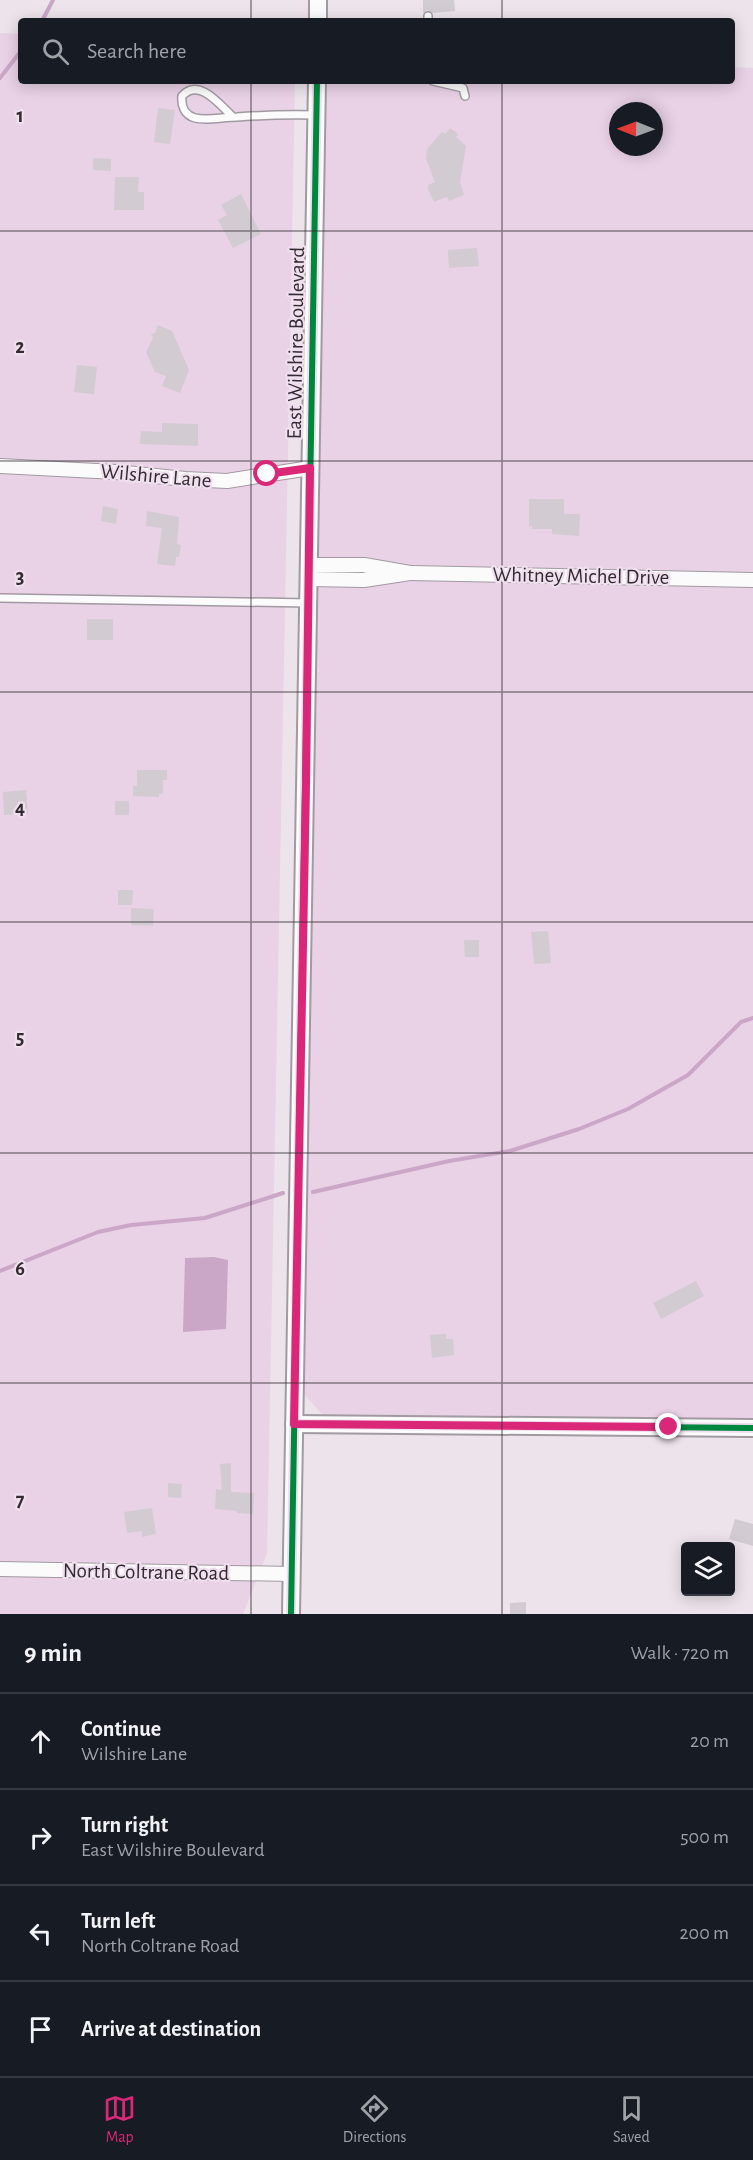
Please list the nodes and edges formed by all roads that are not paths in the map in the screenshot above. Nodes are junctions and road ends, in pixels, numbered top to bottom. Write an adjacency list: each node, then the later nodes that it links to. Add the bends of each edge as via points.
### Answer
1 (318, 0): 2 (street)
2 (318, 18)
3 (317, 84): 6 (street, East Wilshire Boulevard)
4 (446, 84): 5 (lane, via 463,88)
5 (465, 96)
6 (316, 115): 7 (lane); 9 (street, East Wilshire Boulevard)
7 (232, 117): 7 (lane, via 195,118 183,108 182,96 198,89)
8 (0, 466): 9 (street, Wilshire Lane, via 227,482)
9 (310, 468): 10 (street, East Wilshire Boulevard)
10 (309, 572): 11 (street, Whitney Michel Drive, via 364,580 410,573); 13 (street, East Wilshire Boulevard)
11 (753, 580)
12 (0, 598): 13 (lane)
13 (309, 603): 14 (street, East Wilshire Boulevard)
14 (294, 1424): 15 (street); 17 (street, East Wilshire Boulevard)
15 (753, 1428)
16 (0, 1569): 17 (street, North Coltrane Road)
17 (291, 1574): 18 (street, East Wilshire Boulevard)
18 (291, 1614)

